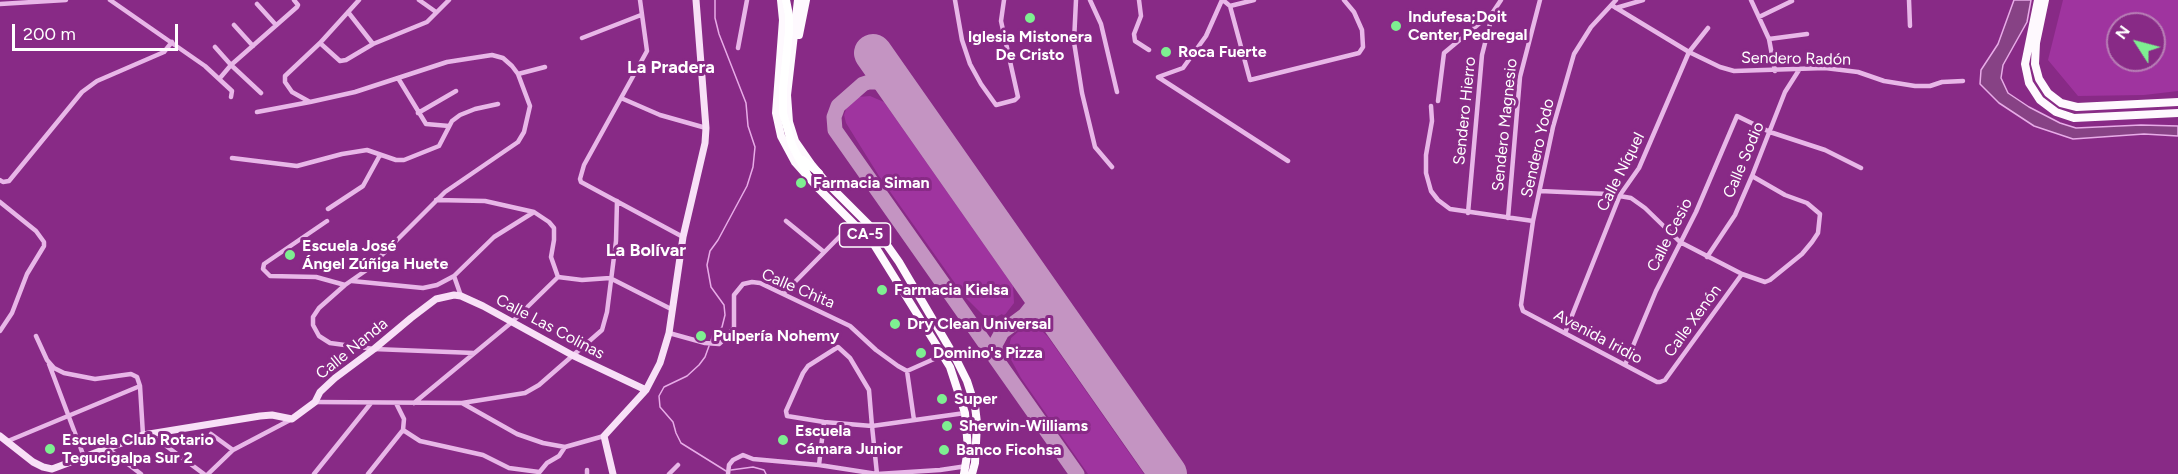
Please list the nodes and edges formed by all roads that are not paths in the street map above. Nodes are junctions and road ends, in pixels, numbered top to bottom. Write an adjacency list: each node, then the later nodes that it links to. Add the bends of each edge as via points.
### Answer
1 (66, 0): 30 (street)
2 (110, 0): 46 (street)
3 (294, 0): 40 (street, via 297,7)
4 (358, 0): 34 (street)
5 (419, 0): 35 (street)
6 (449, 0): 35 (street)
7 (640, 0): 37 (street)
8 (696, 0): 77 (street)
9 (747, 0): 51 (street)
10 (798, 0): 57 (main road, CA-5)
11 (806, 0): 57 (main road)
12 (955, 0): 13 (street, via 970,64 996,105 1018,97 1001,21)
13 (1004, 0)
14 (1076, 0): 83 (street, via 1074,42 1082,93 1095,147)
15 (1090, 0): 64 (street, via 1101,24)
16 (1138, 0): 52 (street, via 1141,16 1134,34 1136,41)
17 (1223, 0): 32 (street); 82 (street, via 1206,36 1183,68 1158,77)
18 (1254, 0): 32 (street)
19 (1344, 0): 32 (street, via 1362,30 1363,46 1359,52 1250,80)
20 (1501, 0): 36 (street)
21 (1540, 0): 97 (street, Sendero Magnesio, via 1520,77)
22 (1616, 0): 33 (street)
23 (1643, 0): 33 (street)
24 (1751, 0): 38 (street)
25 (1909, 0): 41 (street)
26 (2038, 0): 75 (main road, via 2025,64 2029,83 2040,100 2056,112 2074,118)
27 (2045, 0): 70 (main road, via 2035,64 2048,93 2061,103 2077,107)
28 (783, 2): 80 (highway, via 789,15 783,89 786,124); 87 (main road, CA-5, via 776,113 795,162)
29 (1792, 2): 38 (street)
30 (0, 4)
31 (257, 4): 40 (street)
32 (1230, 6)
33 (1615, 7): 53 (street, Sendero Radón); 89 (street, Sendero Yodo, via 1591,27 1574,54)
34 (348, 12): 47 (street); 48 (street)
35 (436, 12): 48 (street, via 427,22)
36 (1494, 12): 68 (street, via 1444,53); 96 (street, Sendero Hierro, via 1482,55)
37 (641, 15): 44 (street); 67 (street, via 647,51)
38 (1759, 17): 45 (street)
39 (234, 25): 49 (street)
40 (276, 25): 49 (street)
41 (1910, 26)
42 (1708, 28): 53 (street, Calle Níquel)
43 (1806, 34): 45 (street)
44 (582, 38)
45 (1769, 39): 58 (street)
46 (172, 42): 60 (street); 88 (street, via 164,52 82,92 9,181)
47 (320, 44): 48 (street, via 342,61); 69 (street, via 284,78 292,92)
48 (373, 44)
49 (253, 46): 54 (street)
50 (215, 47): 54 (street)
51 (738, 48)
52 (1149, 50)
53 (1689, 52): 58 (street, Sendero Radón, via 1734,71); 90 (street, Calle Níquel, via 1639,168)
54 (231, 65): 60 (street); 65 (street)
55 (545, 67): 59 (street)
56 (1799, 70): 58 (street, Sendero Radón); 62 (street, Sendero Radón, via 1858,72 1915,86); 78 (street, Calle Sodio, via 1785,92)
57 (789, 71): 85 (main road, CA-5, via 789,122 795,141)
58 (1775, 71)
59 (518, 74): 61 (street, via 503,58 492,55 447,62); 91 (street, via 530,106 518,142)
60 (220, 78): 66 (street, via 232,91)
61 (398, 78): 69 (street); 74 (street)
62 (1963, 81)
63 (456, 91): 74 (street)
64 (1117, 92)
65 (261, 93)
66 (231, 97)
67 (621, 99): 77 (street); 92 (street, via 580,179)
68 (1438, 101)
69 (310, 102): 73 (street)
70 (2178, 102)
71 (498, 104): 76 (street, via 459,115)
72 (1431, 106): 96 (street, via 1426,155 1431,191 1450,209)
73 (257, 112)
74 (418, 113): 76 (street, via 426,124)
75 (2178, 113)
76 (449, 126): 79 (street, via 439,146 404,160)
77 (706, 128): 102 (street)
78 (1770, 132): 84 (street, via 1825,150); 86 (street, Calle Sodio); 103 (street, Calle Cesio, via 1736,117)
79 (380, 155): 81 (street, via 366,150 297,166); 94 (street, via 363,186)
80 (798, 155): 85 (highway); 87 (highway)
81 (232, 158)
82 (1288, 161)
83 (1112, 167)
84 (1862, 168)
85 (819, 174): 164 (main road, CA-5, via 882,238 956,359 975,406)
86 (1752, 176): 105 (street, Calle Sodio, via 1735,215); 106 (street, via 1807,203 1820,214 1818,233 1812,242 1770,280 1765,282)
87 (809, 178): 101 (main road, CA-5)
88 (0, 180)
89 (1540, 191): 90 (street); 100 (street, Sendero Yodo)
90 (1620, 195): 103 (street, via 1645,208); 119 (street, Calle Níquel)
91 (436, 200): 95 (street, via 485,201); 110 (street)
92 (617, 201): 102 (street); 109 (street)
93 (0, 202): 117 (street, via 39,234 44,246)
94 (328, 209)
95 (534, 212): 107 (street, via 494,237); 108 (street, via 554,228 551,257)
96 (1468, 213): 97 (street)
97 (1508, 218): 100 (street)
98 (786, 220): 104 (street)
99 (327, 221): 111 (street, via 264,264 263,269 270,276 315,277)
100 (1533, 221): 115 (street, Sendero Yodo)
101 (853, 222): 104 (street); 124 (main road, CA-5, via 878,252)
102 (683, 237): 114 (street)
103 (1680, 242): 105 (street); 126 (street, Calle Cesio)
104 (824, 252): 112 (street)
105 (1707, 257): 106 (street)
106 (1742, 274): 128 (street, Calle Xenón)
107 (454, 276): 110 (street, via 423,288); 113 (street)
108 (558, 278): 109 (street); 116 (street)
109 (610, 278): 114 (street); 123 (street, via 602,330)
110 (351, 281): 111 (street)
111 (345, 285): 121 (street, via 319,308 313,325 324,340)
112 (783, 294): 118 (street, Calle Chita, via 760,283 743,284 734,295 734,327 719,344); 127 (street, Calle Chita, via 850,326)
113 (461, 296): 116 (street, Calle Las Colinas); 121 (street, Calle Nanda, via 436,299)
114 (673, 310): 118 (street)
115 (1523, 311): 119 (street, Avenida Iridio)
116 (512, 321): 122 (street); 123 (street, Calle Las Colinas)
117 (0, 331)
118 (669, 333): 130 (street)
119 (1565, 333): 126 (street, Avenida Iridio)
120 (36, 336): 125 (street)
121 (374, 350): 122 (street); 131 (street, Calle Nanda, via 335,378)
122 (474, 353): 134 (street)
123 (572, 355): 130 (street, Calle Las Colinas); 135 (street, via 525,393)
124 (943, 355): 127 (street); 136 (main road, CA-5)
125 (47, 360): 129 (street, via 64,373 84,378 135,375); 137 (street)
126 (1625, 365): 128 (street, Avenida Iridio, via 1657,382)
127 (907, 371): 139 (street)
128 (1663, 381)
129 (140, 386): 137 (street); 143 (street)
130 (646, 390): 146 (street)
131 (315, 402): 132 (street); 138 (street, Calle Nanda)
132 (371, 403): 133 (street); 158 (street)
133 (396, 403): 134 (street); 142 (street, via 405,419)
134 (414, 403): 135 (street)
135 (462, 403): 148 (street, via 518,434)
136 (965, 413): 139 (street); 154 (main road, CA-5)
137 (69, 416): 147 (street); 151 (street)
138 (292, 419): 143 (street, via 260,416); 150 (street, Calle Nanda)
139 (914, 420): 141 (street)
140 (824, 422): 141 (street); 141 (street, via 787,416 786,411 808,366 838,346 868,388); 153 (street)
141 (872, 426): 163 (street)
142 (402, 430): 155 (street, via 420,441); 159 (street)
143 (147, 434): 149 (street); 157 (street)
144 (211, 434): 150 (street)
145 (0, 436): 147 (street)
146 (604, 436): 148 (street); 160 (street)
147 (8, 441): 151 (street, via 43,467 52,469)
148 (565, 447): 155 (street)
149 (107, 448): 151 (street); 156 (street)
150 (233, 450): 157 (street, Calle Nanda)
151 (84, 457)
152 (678, 465): 161 (street)
153 (819, 465): 162 (street, via 743,455 729,465); 163 (street)
154 (965, 470): 163 (street)
155 (539, 473)
156 (141, 474)
157 (206, 474)
158 (314, 474)
159 (368, 474)
160 (613, 474)
161 (669, 474)
162 (728, 474)
163 (878, 474)
164 (974, 474)

